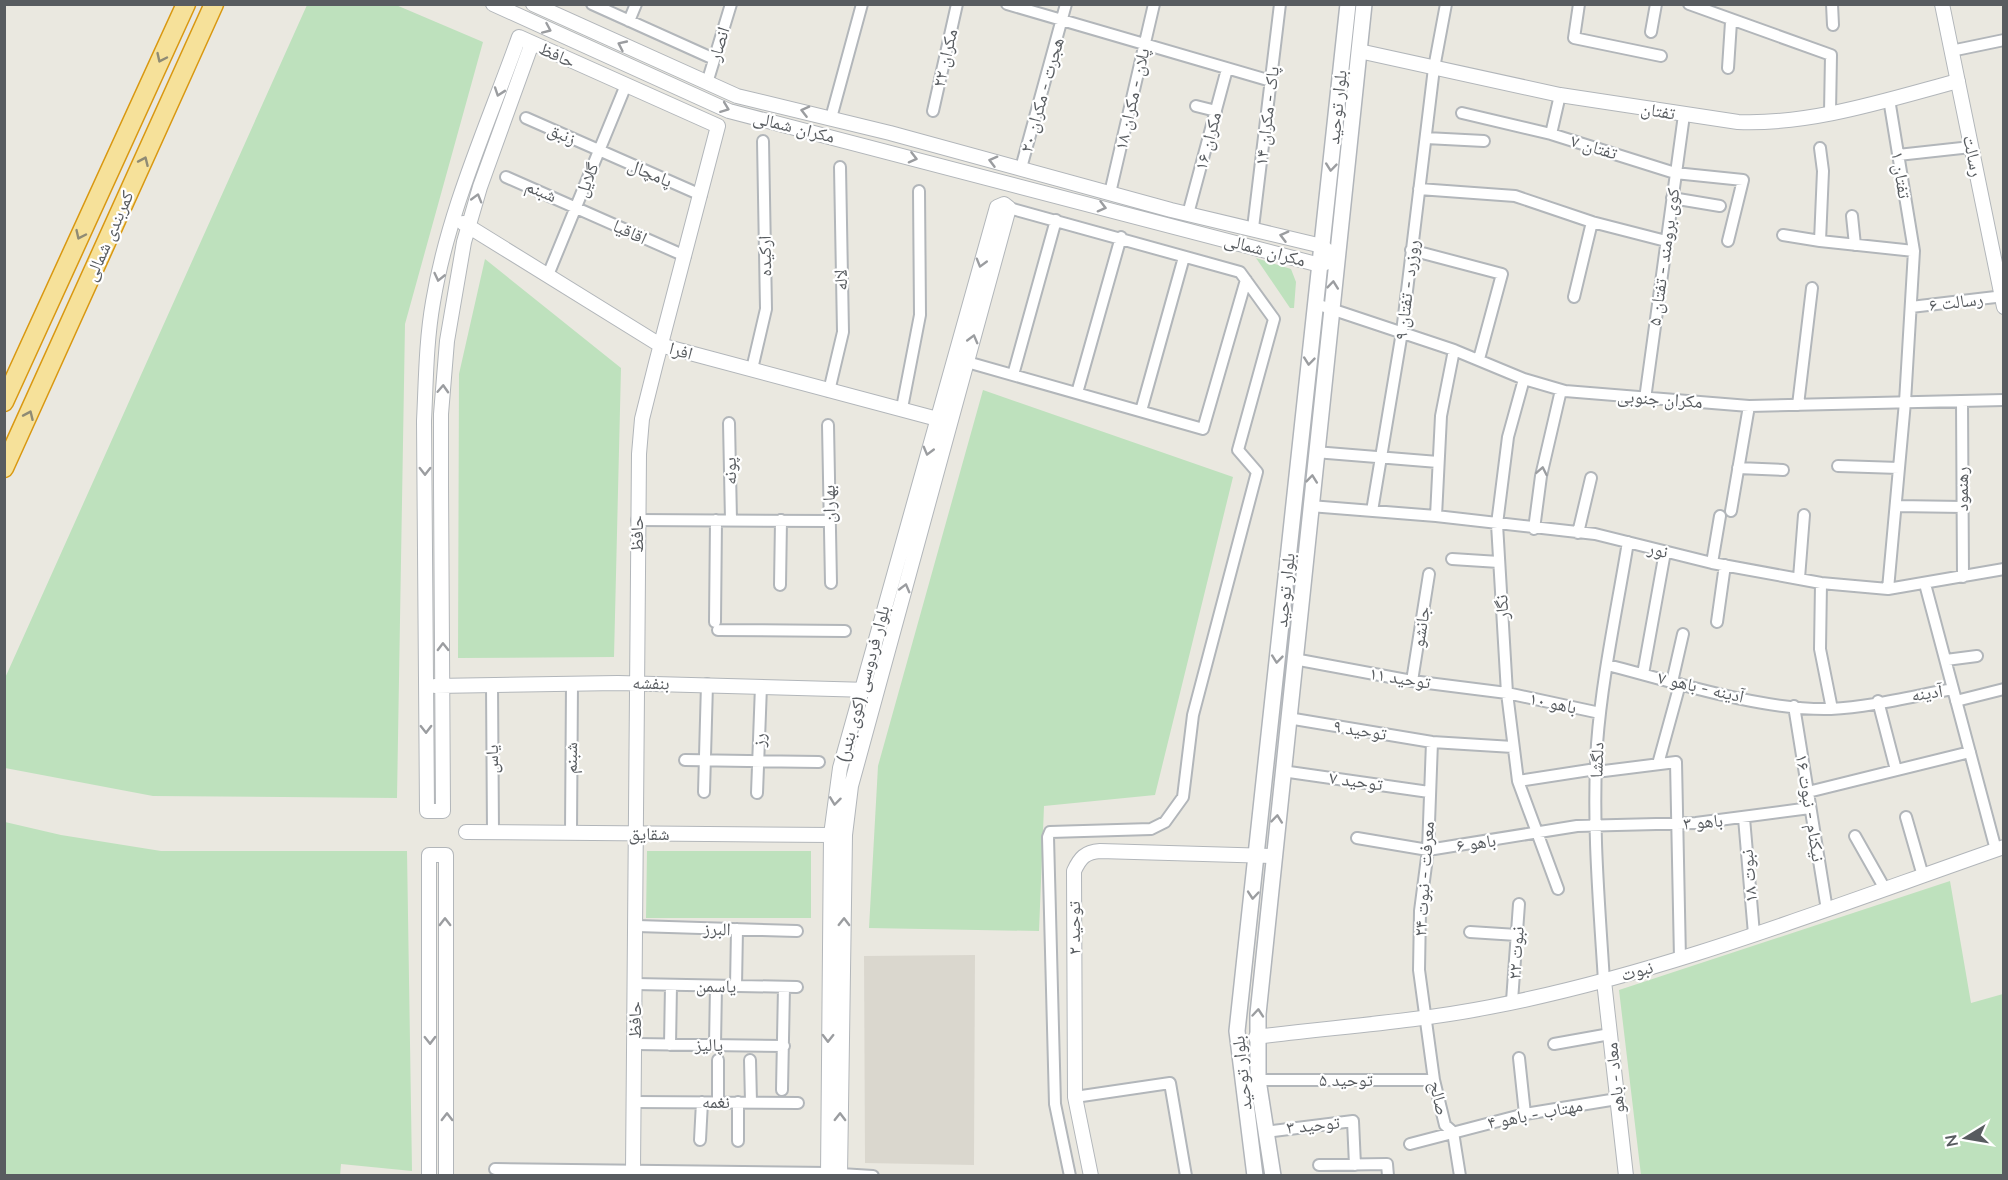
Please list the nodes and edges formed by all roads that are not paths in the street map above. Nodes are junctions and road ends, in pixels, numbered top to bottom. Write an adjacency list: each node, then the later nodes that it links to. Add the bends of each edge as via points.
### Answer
1 (186, 4): 113 (highway, one-way to 113)
2 (214, 4): 126 (highway, کمربندی شمالی, one-way to 2)
3 (493, 4): 84 (street, مکران شمالی, one-way to 84, via 729,111)
4 (533, 4): 39 (street, مکران شمالی, one-way to 4)
5 (592, 4): 22 (street)
6 (636, 4): 22 (street)
7 (731, 4): 33 (street, انصار)
8 (862, 4): 50 (street)
9 (957, 4): 44 (street, مکران ۲۲)
10 (1007, 4): 23 (street)
11 (1066, 4): 23 (street, هجرت - مکران ۲۰)
12 (1154, 4): 29 (street, پلان - مکران ۱۸)
13 (1280, 4): 37 (street, پاک - مکران ۱۴)
14 (1348, 4): 85 (main road, بلوار توحید, one-way to 85)
15 (1364, 4): 30 (main road, بلوار توحید)
16 (1446, 4): 34 (street, روزرد - تفتان ۹)
17 (1579, 4): 32 (street, via 1574,38)
18 (1656, 4): 26 (street)
19 (1689, 4): 24 (street)
20 (1832, 4): 25 (street)
21 (1942, 4): 31 (street, رسالت)
22 (628, 21): 33 (street)
23 (1062, 22): 29 (street); 60 (street, هجرت - مکران ۲۰)
24 (1731, 22): 35 (street); 46 (street, via 1831,55)
25 (1833, 25)
26 (1651, 32)
27 (2004, 40): 31 (street)
28 (532, 43): 40 (street, حافظ); 73 (street, حافظ, one-way to 73, via 519,37); 76 (street, one-way to 28)
29 (1144, 45): 36 (street); 65 (street, پلان - مکران ۱۸)
30 (1359, 51): 34 (street, تفتان); 90 (main road, بلوار توحید)
31 (1951, 51): 38 (street, رسالت)
32 (1661, 56)
33 (714, 59): 39 (street, انصار)
34 (1434, 68): 41 (street, تفتان); 52 (street, روزرد - تفتان ۹)
35 (1728, 68)
36 (1227, 69): 37 (street); 45 (street, مکران ۱۶)
37 (1271, 81): 77 (street, پاک - مکران ۱۴)
38 (1958, 81): 42 (street, تفتان); 55 (street, رسالت)
39 (707, 83): 50 (street, مکران شمالی, one-way to 39, via 737,96)
40 (626, 85): 57 (street, گلایل); 66 (street, حافظ, via 718,126)
41 (1560, 95): 48 (street, تفتان); 51 (street, تفتان ۷)
42 (1889, 99): 46 (street, تفتان); 58 (street, تفتان ۱)
43 (1196, 106): 45 (street)
44 (933, 111)
45 (1216, 111): 71 (street, مکران ۱۶)
46 (1830, 112): 48 (street, تفتان, via 1768,123)
47 (1462, 113): 51 (street)
48 (1683, 115): 61 (street, کوی برومند - تفتان ۵)
49 (526, 118): 57 (street, زنبق)
50 (831, 118): 60 (street, مکران شمالی, one-way to 50)
51 (1551, 134): 61 (street, تفتان ۷)
52 (1426, 138): 54 (street); 63 (street, روزرد - تفتان ۹)
53 (763, 141): 104 (street, ارکیده, via 766,309)
54 (1484, 141)
55 (1971, 147): 58 (street); 96 (street, رسالت)
56 (1820, 148): 82 (street)
57 (599, 151): 66 (street, پامچال); 68 (street, گلایل)
58 (1898, 155): 87 (street, تفتان ۱)
59 (840, 167): 108 (street, لاله, via 843,332)
60 (1021, 168): 65 (street, مکران شمالی)
61 (1675, 173): 67 (street, کوی برومند - تفتان ۵); 81 (street, تفتان ۷, via 1743,180)
62 (506, 177): 68 (street, شبنم)
63 (1419, 189): 75 (street, via 1515,196); 86 (street, روزرد - تفتان ۹)
64 (920, 191): 117 (street, via 920,315)
65 (1110, 193): 71 (street, مکران شمالی)
66 (701, 195): 88 (street, حافظ)
67 (1672, 198): 69 (street); 80 (street, کوی برومند - تفتان ۵)
68 (576, 206): 88 (street, اقاقیا); 92 (street, گلایل)
69 (1720, 206)
70 (1003, 207): 74 (street); 103 (street, بلوار فردوسی (کوی بندر), one-way to 70); 119 (street, بلوار فردوسی (کوی بندر), one-way to 119)
71 (1188, 214): 77 (street, مکران شمالی)
72 (1852, 216): 83 (street)
73 (454, 217): 76 (street, افرا); 176 (street, one-way to 176, via 433,302 427,358)
74 (1056, 220): 79 (street); 105 (street)
75 (1592, 222): 80 (street); 95 (street)
76 (469, 227): 92 (street, افرا); 177 (street, one-way to 76, via 441,414 455,281)
77 (1253, 228): 84 (street); 85 (street, مکران شمالی, one-way to 77)
78 (1783, 235): 82 (street)
79 (1120, 237): 89 (street); 109 (street)
80 (1666, 241): 110 (street, کوی برومند - تفتان ۵)
81 (1728, 241)
82 (1820, 241): 83 (street)
83 (1856, 245): 87 (street)
84 (1248, 246): 91 (street, مکران شمالی)
85 (1322, 246): 90 (street, مکران شمالی); 91 (main road, بلوار توحید)
86 (1411, 250): 99 (street, روزرد - تفتان ۹); 102 (street, via 1502,274)
87 (1914, 251): 98 (street, تفتان ۱)
88 (685, 256): 100 (street, حافظ)
89 (1184, 257): 93 (street, via 1240,272); 118 (street)
90 (1336, 259): 91 (street, مکران شمالی); 97 (main road, بلوار توحید, one-way to 90)
91 (1320, 265): 97 (main road, بلوار توحید)
92 (548, 275): 100 (street, افرا)
93 (1246, 280): 118 (street, via 1203,429); 284 (street, via 1274,319 1238,450 1257,472 1193,715 1183,797 1165,822 1151,829 1050,832 1048,837 1055,1104)
94 (1812, 288): 115 (street)
95 (1574, 297)
96 (2003, 300): 98 (street, رسالت ۶)
97 (1323, 306): 99 (street, مکران جنوبی); 122 (main road, بلوار توحید); 222 (main road, بلوار توحید, one-way to 222)
98 (1911, 307): 114 (street, تفتان ۱)
99 (1402, 332): 101 (street, مکران جنوبی); 123 (street, روزرد - تفتان ۹)
100 (660, 345): 104 (street, افرا); 139 (street, حافظ, via 642,419)
101 (1455, 350): 102 (street, مکران جنوبی); 124 (street, via 1443,396)
102 (1479, 359): 106 (street, مکران جنوبی)
103 (967, 362): 105 (street); 119 (street, بلوار فردوسی (کوی بندر))
104 (752, 369): 108 (street, افرا)
105 (1013, 375): 109 (street)
106 (1524, 379): 107 (street, مکران جنوبی); 144 (street, نگار, via 1508,437)
107 (1561, 390): 110 (street, مکران جنوبی); 145 (street, one-way to 107, via 1541,476)
108 (830, 391): 117 (street, افرا)
109 (1077, 393): 118 (street)
110 (1645, 399): 116 (street, مکران جنوبی)
111 (2004, 400): 112 (street, مکران جنوبی)
112 (1962, 401): 114 (street, مکران جنوبی); 133 (street, رهنمود)
113 (4, 402)
114 (1905, 402): 115 (street, مکران جنوبی); 128 (street, تفتان ۱)
115 (1798, 405): 116 (street, مکران جنوبی)
116 (1749, 406): 127 (street)
117 (902, 408): 119 (street, افرا)
118 (1141, 411)
119 (943, 421): 179 (street, بلوار فردوسی (کوی بندر), one-way to 179); 182 (street, بلوار فردوسی (کوی بندر), one-way to 119)
120 (729, 423): 141 (street, پونه)
121 (828, 424): 143 (street, بهاران)
122 (1315, 452): 123 (street); 131 (main road, بلوار توحید, one-way to 122)
123 (1380, 456): 124 (street); 134 (street, روزرد - تفتان ۹)
124 (1438, 462): 137 (street)
125 (1838, 466): 128 (street)
126 (4, 468)
127 (1738, 468): 129 (street); 135 (street)
128 (1899, 468): 132 (street, تفتان ۱)
129 (1783, 470)
130 (1591, 478): 146 (street)
131 (1310, 506): 134 (street, نور); 166 (main road, بلوار توحید)
132 (1896, 506): 133 (street); 161 (street, تفتان ۱)
133 (1963, 507): 155 (street, رهنمود)
134 (1372, 511): 137 (street, نور)
135 (1731, 511)
136 (1804, 515): 156 (street)
137 (1436, 516): 144 (street, نور)
138 (1720, 516): 151 (street)
139 (638, 520): 140 (street); 172 (street, حافظ)
140 (716, 520): 141 (street); 163 (street, via 716,626)
141 (731, 520): 142 (street)
142 (781, 520): 143 (street); 160 (street)
143 (830, 521): 157 (street, بهاران)
144 (1497, 524): 145 (street, نور); 150 (street, نگار)
145 (1534, 529): 146 (street, نور)
146 (1578, 533): 147 (street, نور)
147 (1628, 542): 148 (street, نور); 168 (street, دلگشا)
148 (1665, 552): 151 (street, نور); 169 (street)
149 (1452, 559): 150 (street)
150 (1499, 562): 183 (street, نگار)
151 (1712, 563): 152 (street, نور)
152 (1725, 565): 156 (street, نور); 162 (street)
153 (2004, 569): 155 (street, نور)
154 (1429, 574): 170 (street, جانشو)
155 (1963, 577): 159 (street, نور)
156 (1799, 578): 158 (street, نور)
157 (831, 583)
158 (1821, 583): 161 (street, نور); 187 (street, via 1820,649)
159 (1925, 584): 161 (street, نور); 167 (street, آدینه)
160 (780, 585)
161 (1888, 589)
162 (1717, 622)
163 (845, 632)
164 (1683, 634): 173 (street)
165 (1977, 656): 167 (street)
166 (1294, 659): 170 (street, توحید ۱۱); 189 (main road, بلوار توحید)
167 (1946, 660): 180 (street, آدینه)
168 (1608, 665): 169 (street, آدینه - باهو ۷); 188 (street, دلگشا)
169 (1643, 674): 173 (street, آدینه - باهو ۷)
170 (1412, 681): 183 (street, توحید ۱۱)
171 (572, 683): 172 (street, بنفشه); 175 (street, بنفشه); 213 (street, شبنم)
172 (638, 683): 174 (street, بنفشه); 214 (street, حافظ)
173 (1676, 683): 186 (street, آدینه - باهو ۷); 197 (street)
174 (707, 684): 178 (street, بنفشه); 194 (street)
175 (492, 685): 177 (street, بنفشه); 212 (street, یاس)
176 (426, 686): 177 (street, بنفشه); 177 (street, one-way to 177, via 427,811 443,811)
177 (444, 686)
178 (760, 686): 179 (street, بنفشه); 195 (street, رز)
179 (862, 689): 182 (street, بنفشه); 216 (street, بلوار فردوسی (کوی بندر), one-way to 216, via 840,768)
180 (1953, 689): 184 (street, آدینه); 185 (street)
181 (2004, 689): 185 (street)
182 (877, 691): 217 (street, بلوار فردوسی (کوی بندر), via 851,786)
183 (1507, 693): 188 (street, باهو ۱۰); 191 (street, نگار)
184 (1878, 701): 187 (street, آدینه); 198 (street)
185 (1956, 701): 192 (street)
186 (1794, 706): 187 (street, آدینه); 204 (street, نیکنام - نبوت ۱۶)
187 (1832, 709)
188 (1600, 713): 200 (street, دلگشا)
189 (1288, 718): 190 (street, توحید ۹); 199 (main road, بلوار توحید)
190 (1432, 742): 191 (street, توحید ۹); 203 (street, معرفت - نبوت ۲۴)
191 (1513, 747): 201 (street, نگار)
192 (1970, 752): 198 (street); 220 (street)
193 (685, 760): 194 (street)
194 (704, 760): 195 (street); 202 (street)
195 (758, 761): 196 (street); 205 (street, رز)
196 (819, 762)
197 (1658, 764): 200 (street); 210 (street, via 1676,762)
198 (1896, 770): 204 (street)
199 (1282, 771): 203 (street, توحید ۷); 223 (main road, بلوار توحید, one-way to 199)
200 (1596, 771): 201 (street); 209 (street, دلگشا)
201 (1518, 781): 215 (street, نگار)
202 (704, 792)
203 (1429, 792): 221 (street, معرفت - نبوت ۲۴)
204 (1808, 792): 206 (street, نیکنام - نبوت ۱۶)
205 (758, 793)
206 (1810, 808): 208 (street, باهو ۳); 228 (street, نیکنام - نبوت ۱۶)
207 (1906, 817): 224 (street)
208 (1744, 818): 210 (street, باهو ۳); 233 (street, نبوت ۱۸)
209 (1596, 824): 210 (street, باهو ۳); 215 (street, باهو ۶); 236 (street, دلگشا)
210 (1677, 825): 235 (street)
211 (466, 832): 212 (street, شقایق)
212 (493, 832): 213 (street, شقایق)
213 (571, 833): 214 (street, شقایق)
214 (637, 833): 216 (street, شقایق); 229 (street, حافظ)
215 (1539, 833): 221 (street, باهو ۶); 225 (street, نگار)
216 (831, 835): 217 (street); 246 (street, بلوار فردوسی (کوی بندر))
217 (845, 835): 246 (street, بلوار فردوسی (کوی بندر), one-way to 217)
218 (1855, 836): 226 (street)
219 (1357, 838): 221 (street, باهو ۶)
220 (2000, 849): 224 (street, نبوت)
221 (1428, 850): 247 (street, معرفت - نبوت ۲۴, via 1420,922 1419,970)
222 (1256, 855): 223 (street, توحید ۲); 261 (street, توحید ۲, via 1089,851 1080,859 1074,871); 287 (main road, بلوار توحید, one-way to 287, via 1237,1031)
223 (1274, 856): 249 (main road, بلوار توحید, one-way to 223)
224 (1923, 876): 226 (street, نبوت)
225 (1558, 889)
226 (1885, 889): 228 (street, نبوت)
227 (1519, 904): 234 (street, نبوت ۲۲)
228 (1827, 910): 233 (street, نبوت)
229 (637, 926): 230 (street, البرز); 237 (street, حافظ)
230 (737, 929): 231 (street, البرز); 240 (street)
231 (797, 931)
232 (1470, 932): 234 (street)
233 (1754, 934): 235 (street, نبوت)
234 (1517, 935): 245 (street, نبوت ۲۲)
235 (1680, 959): 236 (street, نبوت)
236 (1604, 981): 245 (street, نبوت); 248 (street, معاد - باهو)
237 (635, 984): 238 (street, یاسمن); 250 (street, حافظ)
238 (671, 985): 239 (street, یاسمن); 252 (street)
239 (716, 986): 240 (street, یاسمن); 253 (street)
240 (736, 986): 241 (street, یاسمن)
241 (784, 987): 242 (street, یاسمن); 254 (street)
242 (797, 987)
243 (430, 1000): 244 (street); 244 (street, one-way to 243, via 446,855 429,855); 281 (street, one-way to 281)
244 (446, 1001): 282 (street, one-way to 244)
245 (1512, 1002): 247 (street, نبوت)
246 (835, 1008): 279 (street, بلوار فردوسی (کوی بندر))
247 (1424, 1017): 249 (street, نبوت); 259 (street, صالح)
248 (1610, 1034): 251 (street); 262 (street, معاد - باهو)
249 (1256, 1036): 258 (main road, بلوار توحید)
250 (635, 1044): 252 (street, پالیز); 263 (street, حافظ)
251 (1554, 1044)
252 (670, 1045): 253 (street, پالیز)
253 (715, 1045): 254 (street, پالیز)
254 (784, 1046): 260 (street)
255 (1519, 1058): 269 (street)
256 (718, 1060): 265 (street)
257 (750, 1060): 267 (street)
258 (1258, 1080): 259 (street, توحید ۵); 270 (main road, بلوار توحید)
259 (1434, 1080): 271 (street, صالح, via 1445,1125)
260 (782, 1090)
261 (1075, 1097): 285 (street, توحید ۲); 286 (street, via 1170,1083)
262 (1617, 1099): 269 (street, مهتاب - باهو ۴); 280 (street, معاد - باهو)
263 (634, 1102): 264 (street, نغمه); 278 (street, حافظ)
264 (702, 1102): 265 (street, نغمه); 272 (street)
265 (718, 1102): 266 (street, نغمه)
266 (738, 1102): 267 (street, نغمه); 273 (street)
267 (751, 1102): 268 (street, نغمه)
268 (798, 1103)
269 (1525, 1113): 271 (street, مهتاب - باهو ۴)
270 (1265, 1132): 276 (street, توحید ۳, via 1353,1121); 288 (main road, بلوار توحید)
271 (1453, 1132): 274 (street, مهتاب - باهو ۴); 290 (street, صالح)
272 (700, 1140)
273 (738, 1141)
274 (1410, 1144)
275 (1319, 1165): 276 (street)
276 (1354, 1165): 289 (street, via 1387,1164)
277 (495, 1169): 278 (street)
278 (633, 1171): 279 (street)
279 (834, 1175): 283 (street)
280 (1625, 1175)
281 (429, 1176)
282 (446, 1176)
283 (873, 1176)
284 (1070, 1176)
285 (1091, 1176)
286 (1186, 1176)
287 (1255, 1176)
288 (1273, 1176)
289 (1388, 1176)
290 (1460, 1176)

